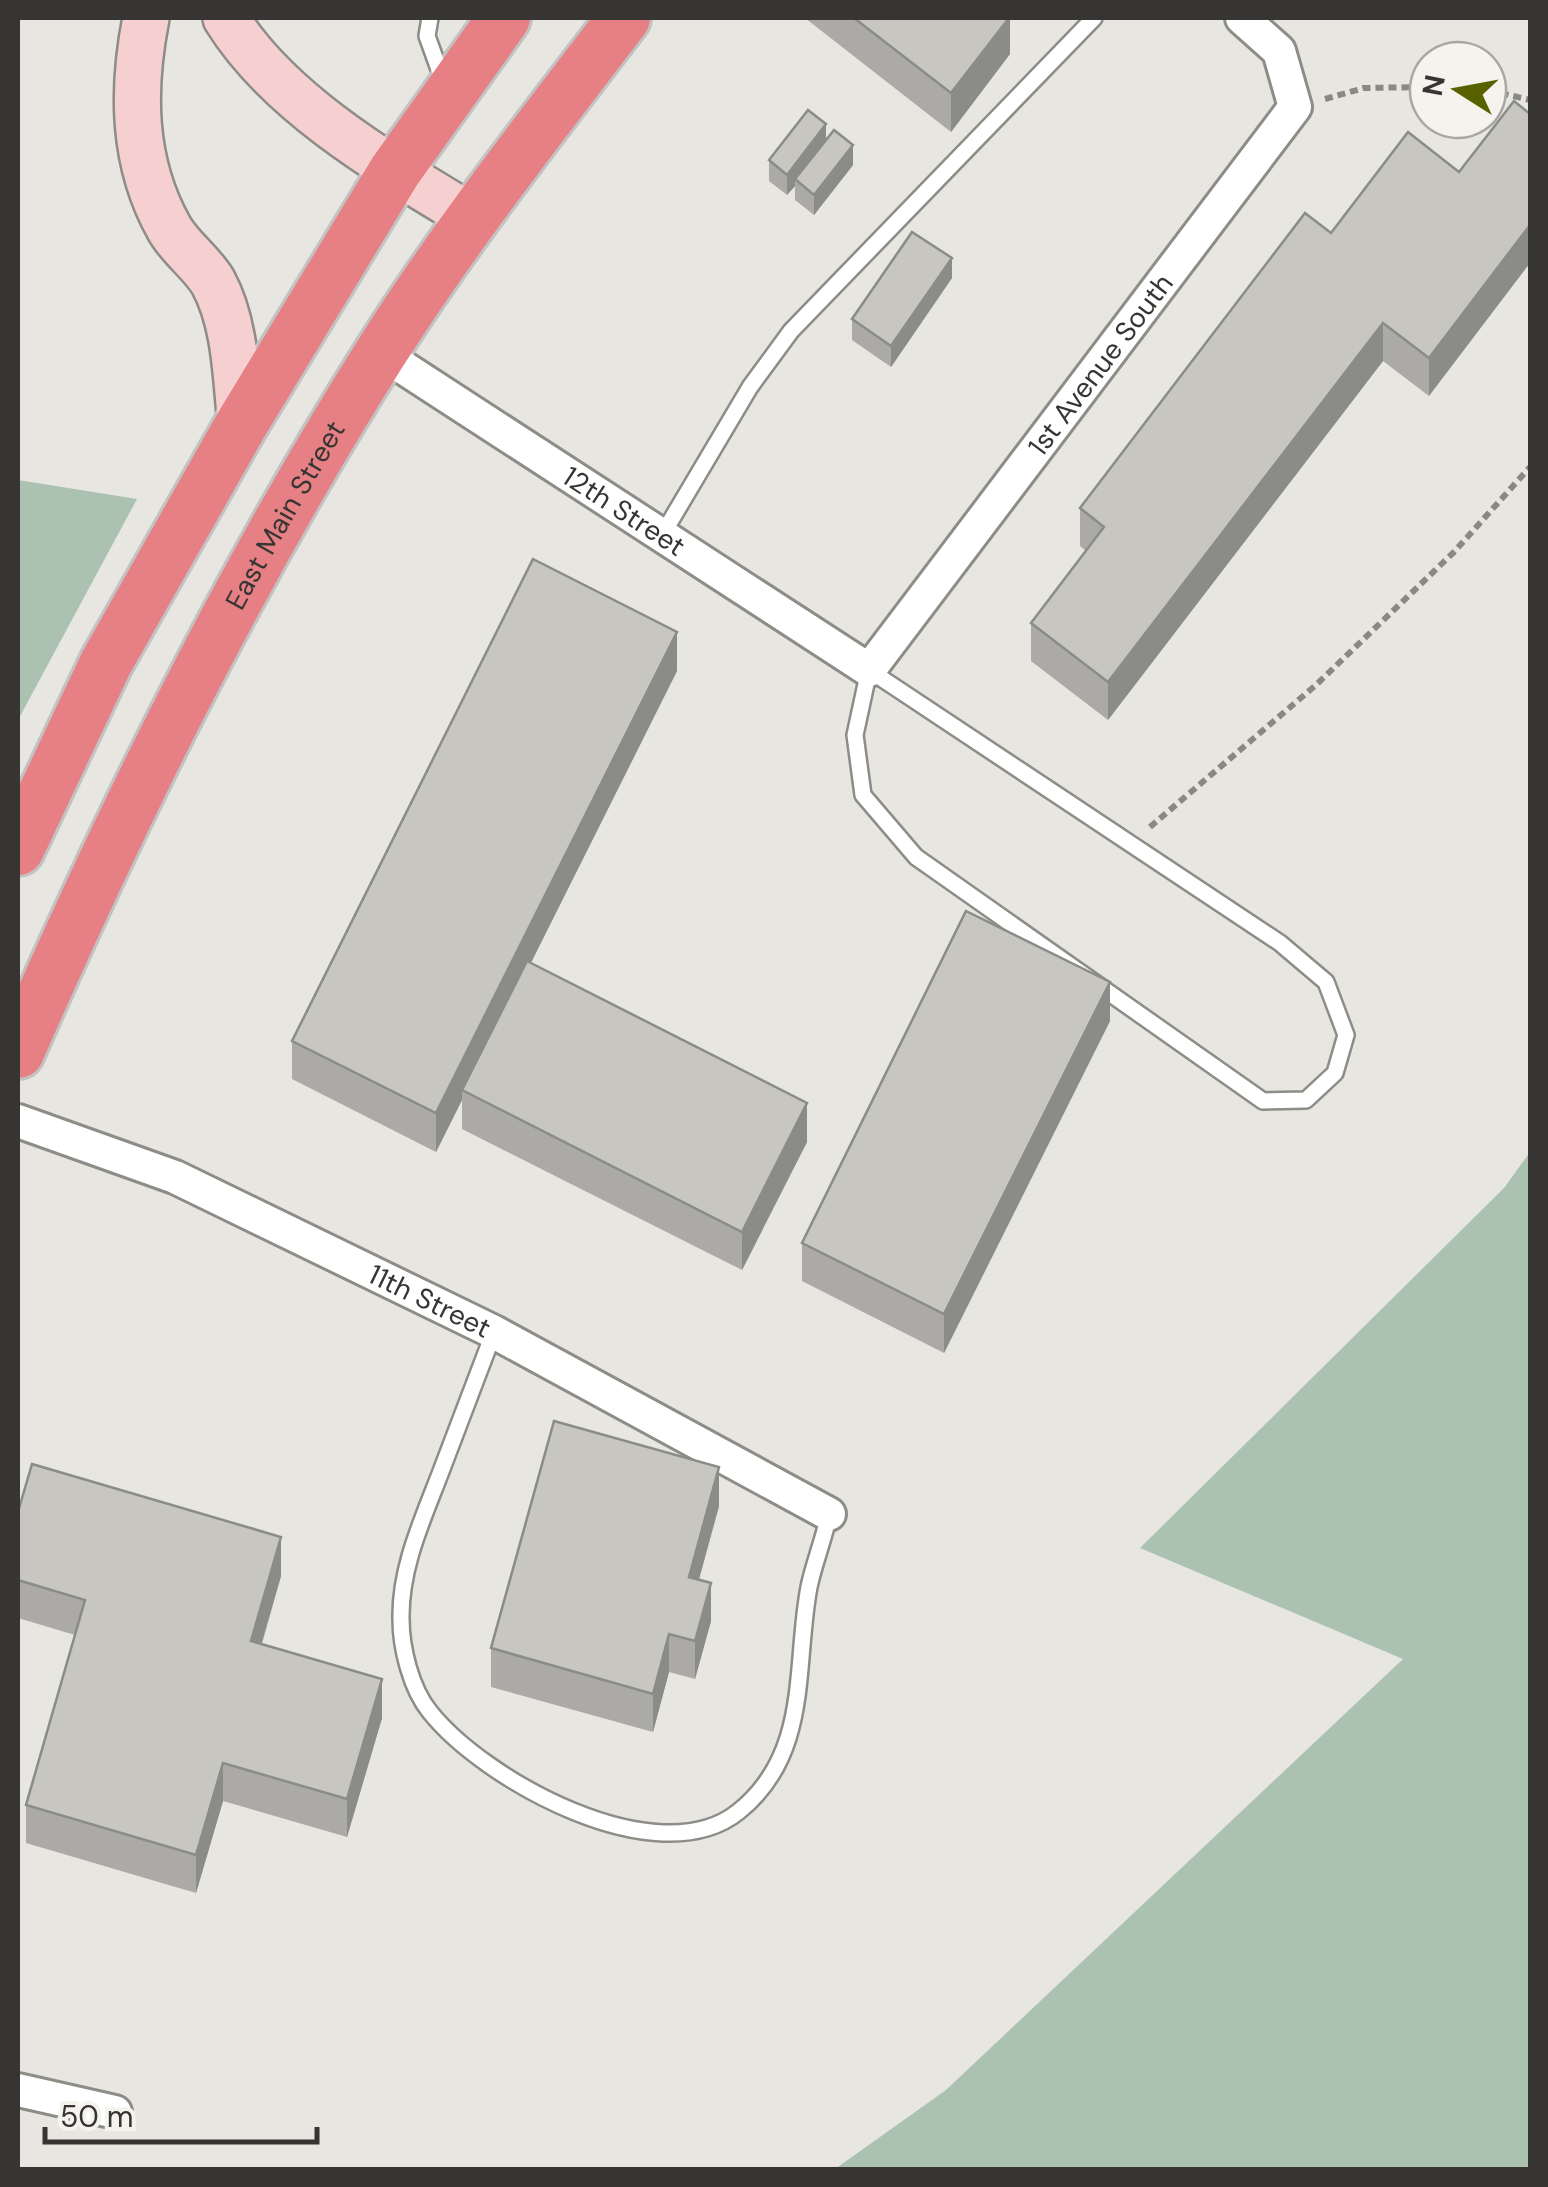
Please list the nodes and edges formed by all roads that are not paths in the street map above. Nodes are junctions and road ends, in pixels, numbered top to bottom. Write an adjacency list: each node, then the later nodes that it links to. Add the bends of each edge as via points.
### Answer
1 (146, 18): 12 (main road, via 135,99 139,141 170,230 212,280 226,314)
2 (226, 18): 9 (main road, via 295,99)
3 (430, 18): 8 (lane, via 427,36)
4 (504, 18): 8 (highway)
5 (624, 18): 10 (highway, East Main Street)
6 (1094, 18): 13 (lane, via 791,331)
7 (1242, 18): 14 (street, 1st Avenue South, via 1279,51 1295,107)
8 (449, 97): 9 (highway)
9 (395, 171): 10 (main road); 12 (highway)
10 (472, 218): 11 (highway, East Main Street)
11 (381, 353): 13 (street, 12th Street); 16 (highway, East Main Street, via 188,692)
12 (241, 425): 15 (highway, via 106,663)
13 (661, 537): 14 (street, 12th Street)
14 (869, 670): 14 (lane, via 1280,944 1326,982 1346,1035 1335,1073 1306,1100 1262,1101 916,857 863,795 855,735)
15 (18, 849)
16 (18, 1052)
17 (18, 1121): 18 (street, 11th Street, via 175,1177)
18 (494, 1332): 19 (street, 11th Street); 19 (lane, via 407,1561 400,1620 408,1668 428,1710 511,1779 586,1816 636,1831 706,1828 737,1813 782,1755 797,1712 810,1587)
19 (828, 1514)
20 (18, 2090): 21 (street)
21 (115, 2112)

